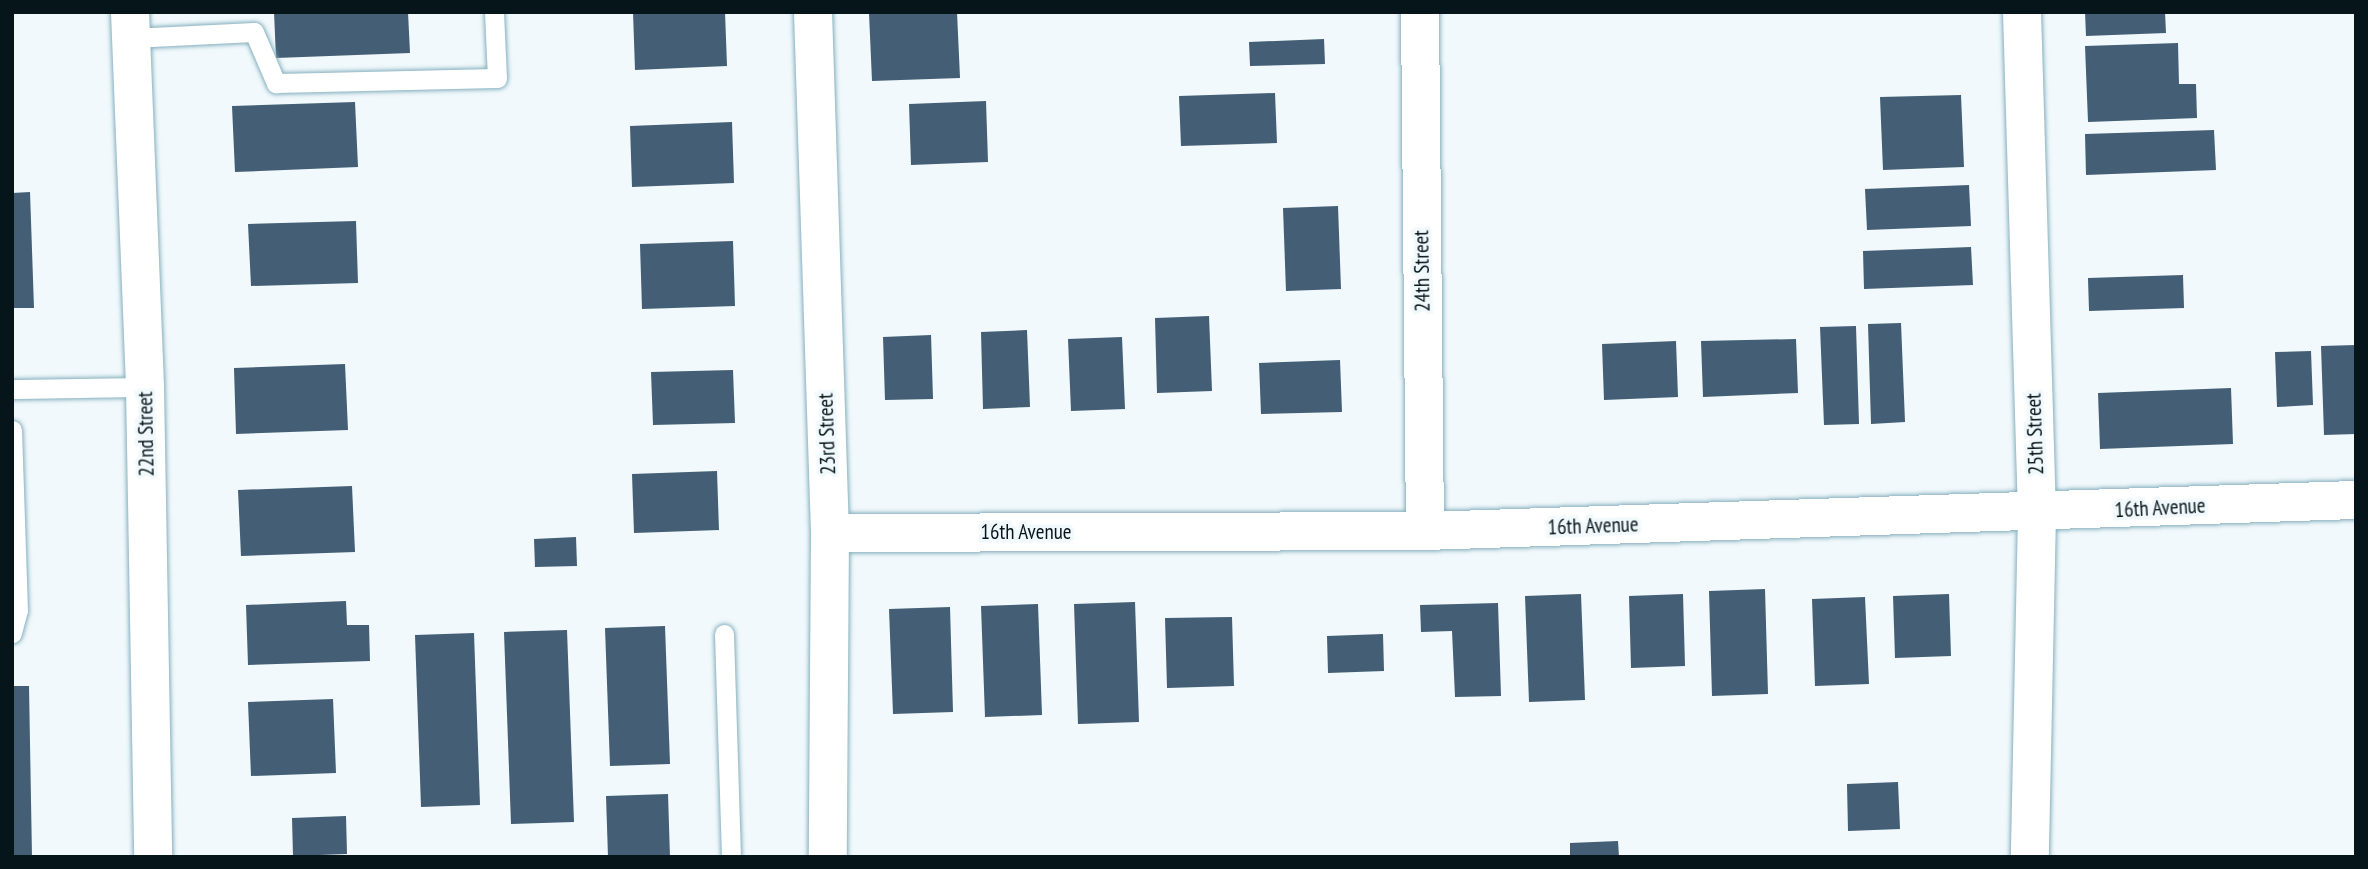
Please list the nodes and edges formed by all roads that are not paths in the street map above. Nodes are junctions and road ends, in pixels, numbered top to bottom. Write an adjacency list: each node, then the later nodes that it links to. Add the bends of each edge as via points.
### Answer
1 (494, 12): 5 (lane, via 497,78 275,83 254,32)
2 (813, 12): 12 (street, 23rd Street)
3 (1420, 12): 11 (street, 24th Street)
4 (2022, 12): 10 (street, 25th Street)
5 (130, 25): 6 (street, 22nd Street)
6 (145, 387): 7 (lane); 15 (street, 22nd Street)
7 (12, 388)
8 (12, 430): 13 (lane, via 18,610)
9 (2356, 499): 10 (street, 16th Avenue)
10 (2037, 514): 11 (street, 16th Avenue); 18 (street, 25th Street)
11 (1425, 531): 12 (street, 16th Avenue)
12 (830, 533): 17 (street, 23rd Street)
13 (12, 632)
14 (724, 634): 16 (lane)
15 (153, 857)
16 (731, 857)
17 (828, 857)
18 (2030, 857)

